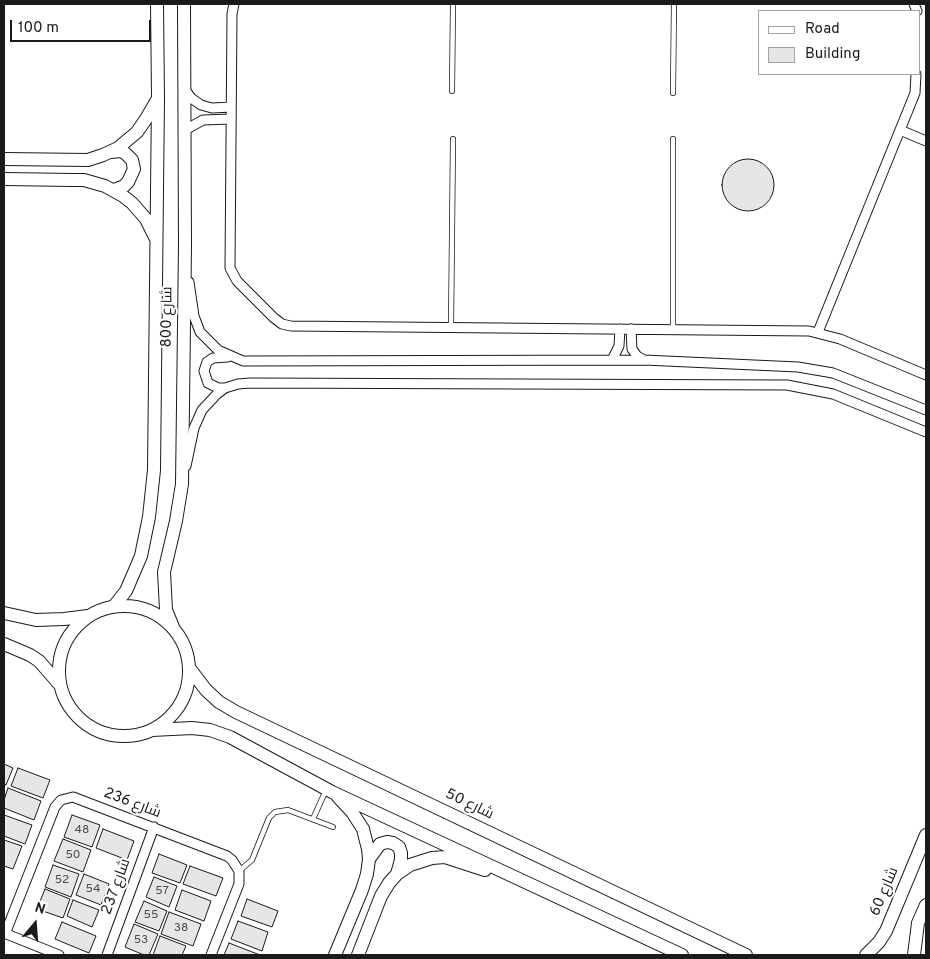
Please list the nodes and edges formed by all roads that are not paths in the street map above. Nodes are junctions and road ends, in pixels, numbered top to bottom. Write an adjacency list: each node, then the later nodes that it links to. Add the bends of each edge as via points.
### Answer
1 (157, 4): 10 (main road, شارع 800)
2 (184, 4): 7 (main road, شارع 800)
3 (234, 4): 11 (street)
4 (453, 4): 8 (lane)
5 (674, 4): 9 (lane)
6 (916, 75): 14 (street, via 914,93)
7 (184, 88): 11 (street, via 201,105); 13 (main road, شارع 800)
8 (452, 91)
9 (673, 93)
10 (158, 98): 18 (main road, via 136,132); 22 (main road, شارع 800)
11 (231, 107): 12 (street)
12 (231, 119): 13 (street, via 203,120); 24 (street, via 230,268 238,281 274,318 291,326)
13 (185, 130): 23 (main road, شارع 800)
14 (900, 130): 17 (street); 28 (street)
15 (453, 139): 24 (lane)
16 (673, 139): 27 (lane)
17 (926, 141)
18 (111, 152): 19 (main road, via 88,160); 21 (main road, via 125,153 132,160 134,169 128,182)
19 (4, 159)
20 (4, 179): 21 (main road, via 84,180)
21 (114, 190): 22 (main road, via 139,211)
22 (156, 240): 37 (main road, شارع 800, via 154,470 150,508 141,556 126,591)
23 (185, 246): 29 (street, via 194,316 200,332 218,350); 36 (main road, شارع 800)
24 (451, 327): 25 (street)
25 (620, 329): 26 (street); 30 (street, via 619,346)
26 (631, 329): 27 (street); 31 (street, via 632,349)
27 (673, 330): 28 (street)
28 (818, 332): 32 (street)
29 (231, 356): 30 (street, via 243,361); 33 (street, via 213,358 207,362 204,371 208,383)
30 (612, 360): 31 (street)
31 (644, 360): 34 (street, via 774,365 833,373)
32 (926, 375)
33 (225, 388): 35 (street, via 250,383 787,385 833,394); 36 (street, via 209,401 196,419)
34 (926, 410)
35 (926, 432)
36 (182, 484): 40 (main road, شارع 800, via 164,572 166,610)
37 (114, 606): 39 (main road); 40 (main road, via 146,609 161,616)
38 (4, 613): 39 (main road, via 36,620)
39 (88, 616): 43 (main road, via 71,632 61,652)
40 (173, 628): 42 (main road, via 185,647)
41 (4, 644): 43 (main road, via 39,661)
42 (190, 669): 44 (main road, via 187,691 180,705 170,718); 62 (main road, شارع 50, via 218,702 236,712)
43 (60, 685): 44 (main road, via 73,711 96,730 124,736)
44 (152, 730): 45 (main road, via 192,728 217,732)
45 (329, 790): 46 (lane); 50 (main road, via 358,820 366,839); 53 (main road)
46 (313, 819): 47 (lane); 51 (lane, via 288,810 275,812 269,818 252,860)
47 (333, 827)
48 (154, 828): 51 (street, شارع 236, via 227,856); 55 (street, شارع 236, via 78,798 61,800); 57 (street, شارع 237)
49 (926, 835): 63 (main road, شارع 60, via 886,931)
50 (368, 859): 52 (main road, via 380,844 393,843 402,853); 59 (main road, via 362,890)
51 (239, 871): 58 (street, via 239,884)
52 (396, 874): 53 (main road, via 417,862 445,857); 60 (main road, via 382,896)
53 (526, 881): 61 (main road)
54 (926, 904): 64 (main road, via 918,923)
55 (4, 933): 56 (street)
56 (59, 955)
57 (107, 955)
58 (211, 955)
59 (335, 955)
60 (358, 955)
61 (682, 955)
62 (746, 955)
63 (866, 955)
64 (914, 955)

